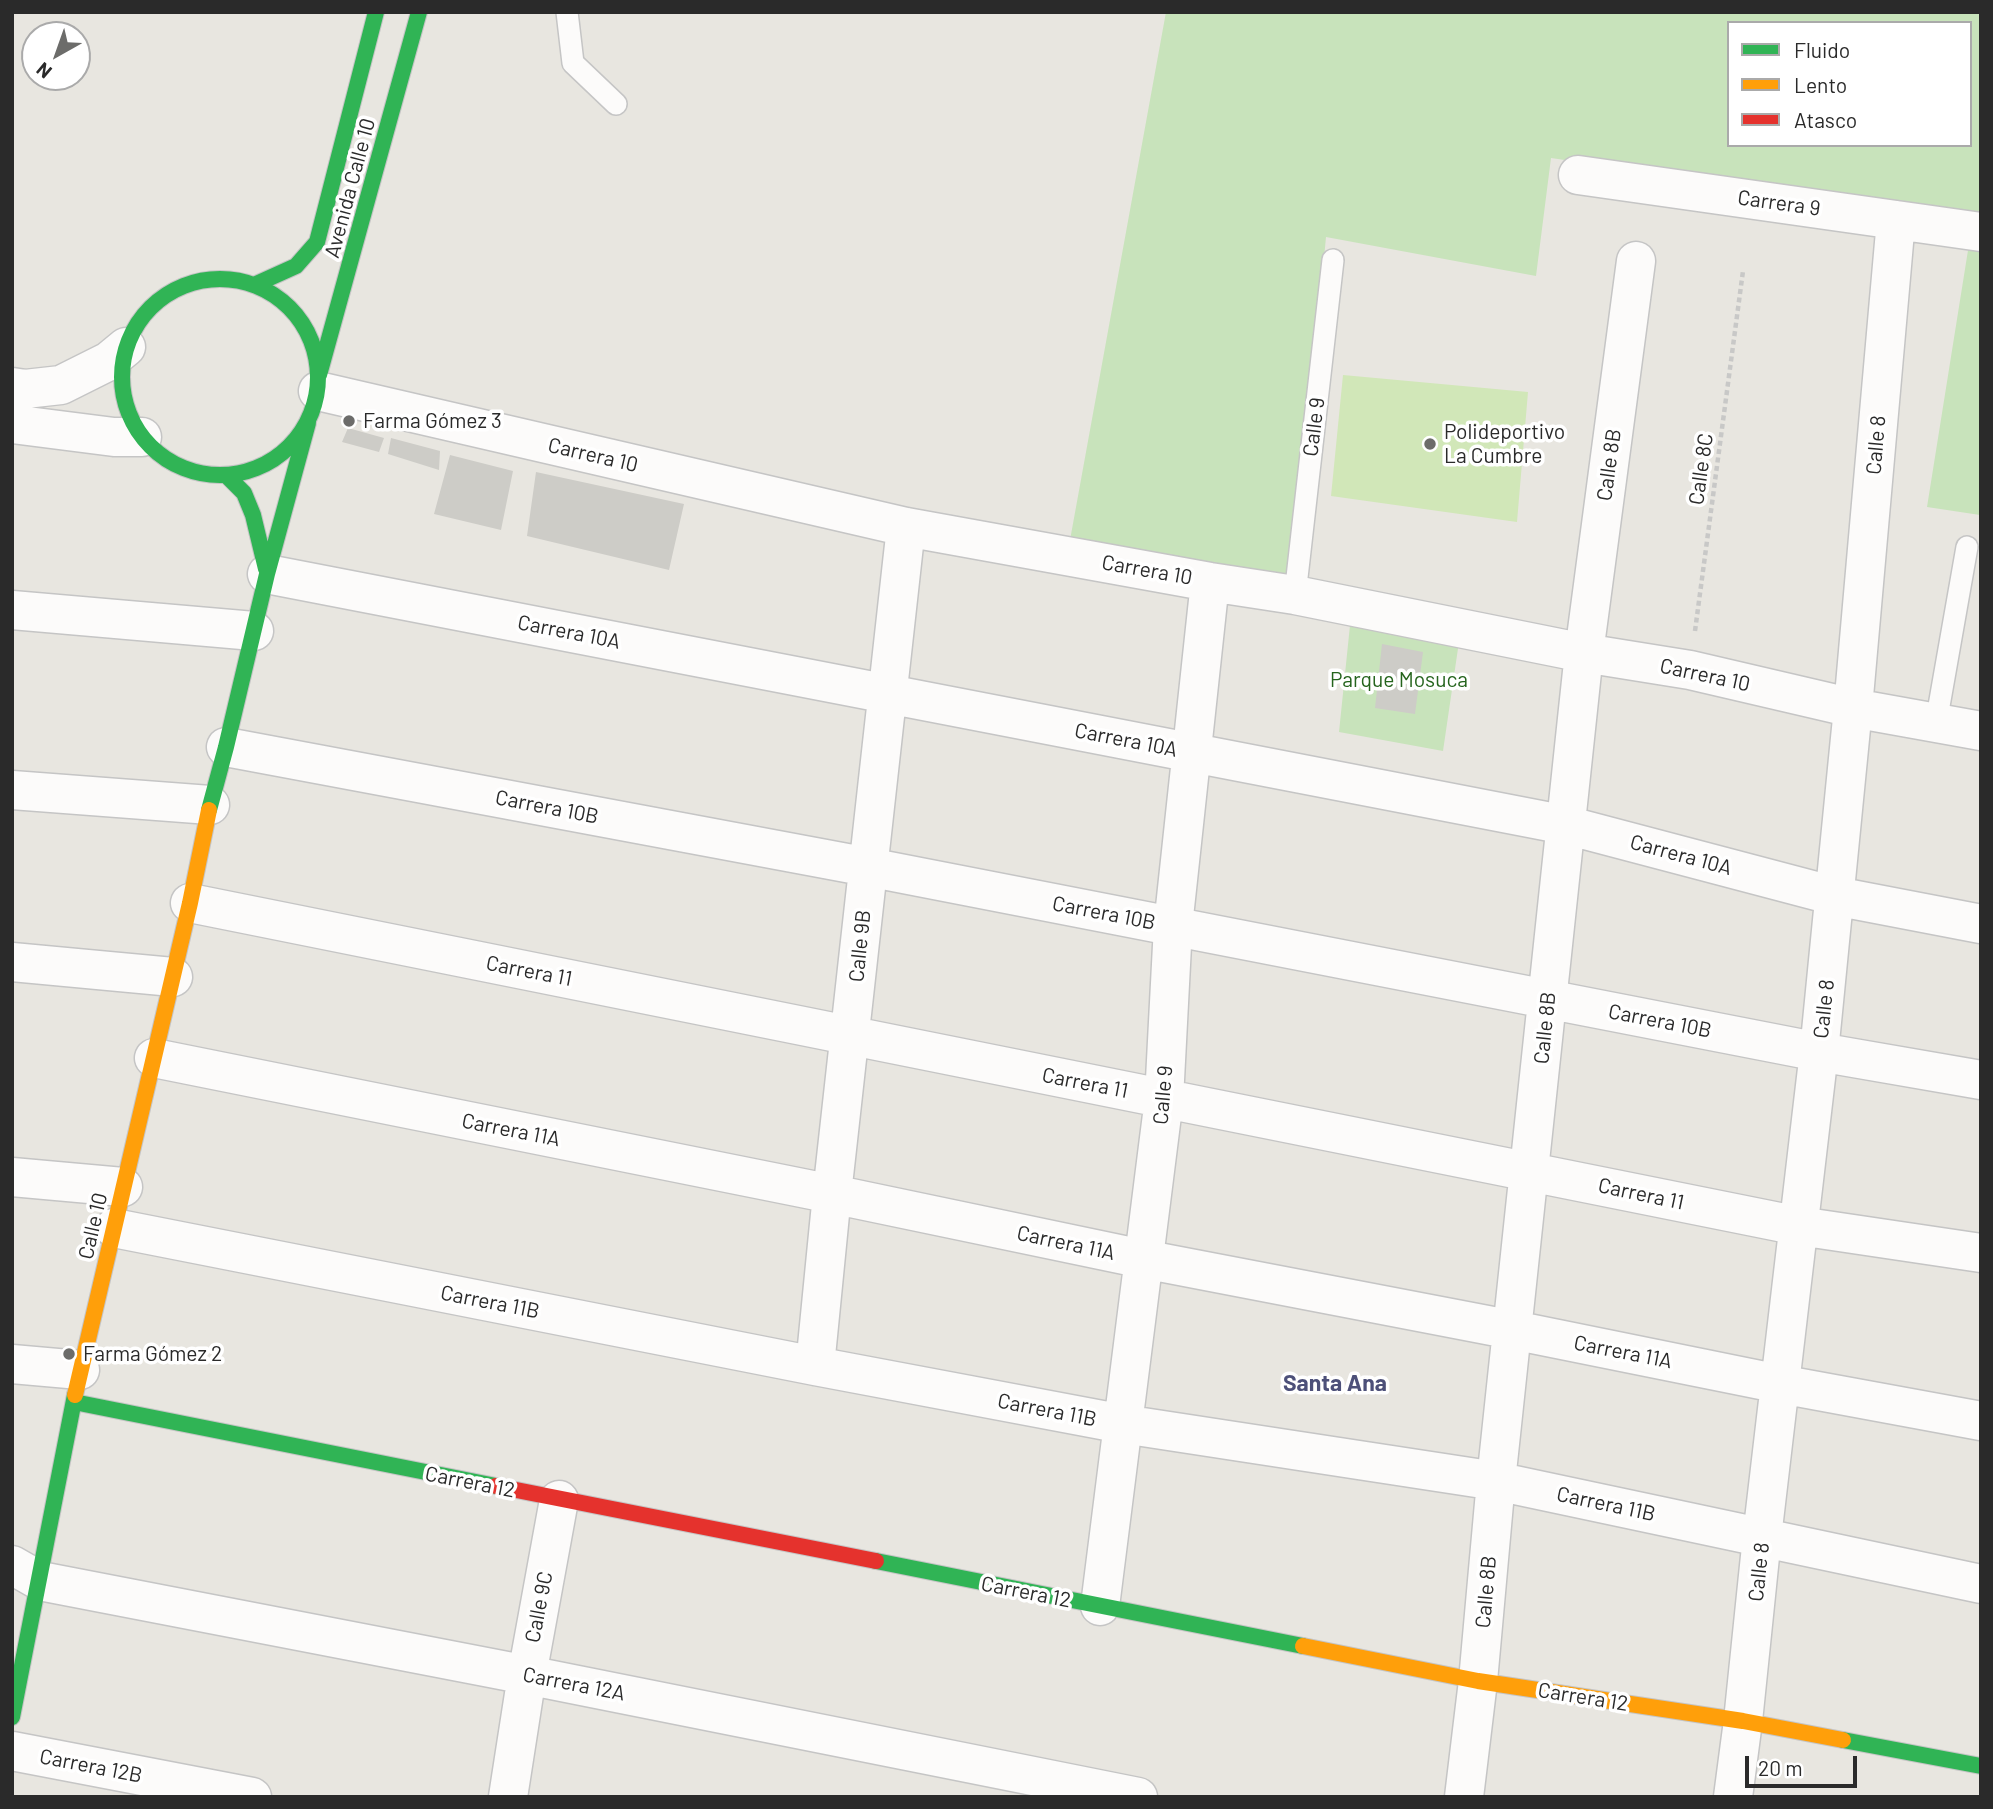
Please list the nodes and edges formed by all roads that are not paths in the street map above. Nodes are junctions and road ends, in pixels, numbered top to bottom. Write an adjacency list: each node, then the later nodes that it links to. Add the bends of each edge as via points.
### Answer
1 (376, 12): 10 (street, Avenida Calle 10, via 317,242 296,267)
2 (419, 12): 13 (street, Avenida Calle 10)
3 (567, 12): 4 (lane, via 573,64)
4 (615, 104)
5 (1578, 175): 6 (street, Carrera 9)
6 (1896, 220): 7 (street, Carrera 9); 26 (street, Calle 8)
7 (1981, 232)
8 (1333, 260): 21 (lane, Calle 9)
9 (1636, 261): 24 (street, Calle 8B)
10 (254, 285): 11 (street, via 223,279 191,283 163,297 141,319); 13 (street, via 279,299 300,320 313,346)
11 (126, 347): 12 (street, via 109,361 61,385); 15 (street, via 125,399)
12 (12, 387)
13 (315, 396): 16 (street, via 288,450 260,468); 17 (street, Carrera 10); 19 (street, Avenida Calle 10)
14 (12, 424): 15 (street)
15 (142, 437): 16 (street, via 166,460 195,472)
16 (227, 476): 19 (street, Avenida Calle 10, via 244,493 253,515)
17 (906, 527): 20 (street, Carrera 10); 25 (street, Calle 9B)
18 (1967, 547): 27 (lane)
19 (267, 574): 23 (street, Avenida Calle 10); 25 (street, Carrera 10A)
20 (1210, 582): 21 (street, Carrera 10); 30 (street, Calle 9)
21 (1295, 594): 24 (street, Carrera 10)
22 (12, 610): 23 (street)
23 (254, 631): 29 (street, Avenida Calle 10)
24 (1584, 653): 26 (street, Carrera 10, via 1690,670); 33 (street, Calle 8B)
25 (888, 694): 30 (street, Carrera 10A); 34 (street, Calle 9B)
26 (1853, 708): 27 (street, Carrera 10); 35 (street, Calle 8)
27 (1936, 723): 28 (street, Carrera 10)
28 (1981, 731)
29 (226, 747): 32 (street, Calle 10); 34 (street, Carrera 10B)
30 (1191, 752): 33 (street, Carrera 10A); 38 (street, Calle 9)
31 (12, 790): 32 (street)
32 (210, 805): 36 (street, Calle 10)
33 (1566, 825): 35 (street, Carrera 10A); 41 (street, Calle 8B)
34 (868, 867): 38 (street, Carrera 10B); 42 (street, Calle 9B)
35 (1835, 896): 37 (street, Carrera 10A); 43 (street, Calle 8)
36 (190, 903): 40 (street, Calle 10); 42 (street, Carrera 11)
37 (1981, 924)
38 (1173, 926): 41 (street, Carrera 10B); 46 (street, Calle 9)
39 (12, 962): 40 (street)
40 (173, 977): 44 (street, Calle 10)
41 (1548, 999): 43 (street, Carrera 10B); 47 (street, Calle 8B)
42 (850, 1036): 46 (street, Carrera 11); 50 (street, Calle 9B)
43 (1819, 1052): 45 (street, Carrera 10B); 51 (street, Calle 8)
44 (154, 1058): 49 (street, Calle 10); 50 (street, Carrera 11A)
45 (1981, 1080)
46 (1164, 1099): 47 (street, Carrera 11); 54 (street, Calle 9)
47 (1529, 1171): 51 (street, Carrera 11); 55 (street, Calle 8B)
48 (12, 1177): 49 (street)
49 (123, 1187): 52 (street, Calle 10)
50 (832, 1194): 54 (street, Carrera 11A); 57 (street, Calle 9B)
51 (1799, 1226): 53 (street, Carrera 11); 58 (street, Calle 8)
52 (114, 1228): 57 (street, Carrera 11B); 59 (street, Calle 10)
53 (1981, 1253)
54 (1143, 1259): 55 (street, Carrera 11A); 61 (street, Calle 9)
55 (1513, 1330): 58 (street, Carrera 11A); 62 (street, Calle 8B)
56 (12, 1364): 59 (street, Carrera 12)
57 (815, 1366): 61 (street, Carrera 11B)
58 (1780, 1384): 60 (street, Carrera 11A); 64 (street, Calle 8)
59 (77, 1386): 63 (street, Carrera 12); 65 (street, Calle 10)
60 (1981, 1421)
61 (1124, 1424): 62 (street, Carrera 11B); 67 (street, Calle 9)
62 (1496, 1481): 64 (street, Carrera 11B); 69 (street, Calle 8B)
63 (559, 1500): 67 (street, Carrera 12); 68 (street, Calle 9C)
64 (1762, 1537): 66 (street, Carrera 11B); 71 (street, Calle 8)
65 (26, 1573): 68 (street, Carrera 12A); 70 (street, Calle 10)
66 (1981, 1584)
67 (1100, 1606): 69 (street, Carrera 12)
68 (527, 1675): 74 (street, Carrera 12A); 76 (street, Calle 9C)
69 (1478, 1681): 71 (street, Carrera 12); 78 (street, Calle 8B)
70 (12, 1717)
71 (1744, 1721): 73 (street, Carrera 12); 79 (street, Calle 8)
72 (12, 1751): 75 (street, Carrera 12B)
73 (1981, 1766)
74 (992, 1782): 77 (street, Carrera 12A)
75 (252, 1797)
76 (508, 1797)
77 (1138, 1797)
78 (1464, 1797)
79 (1733, 1797)

